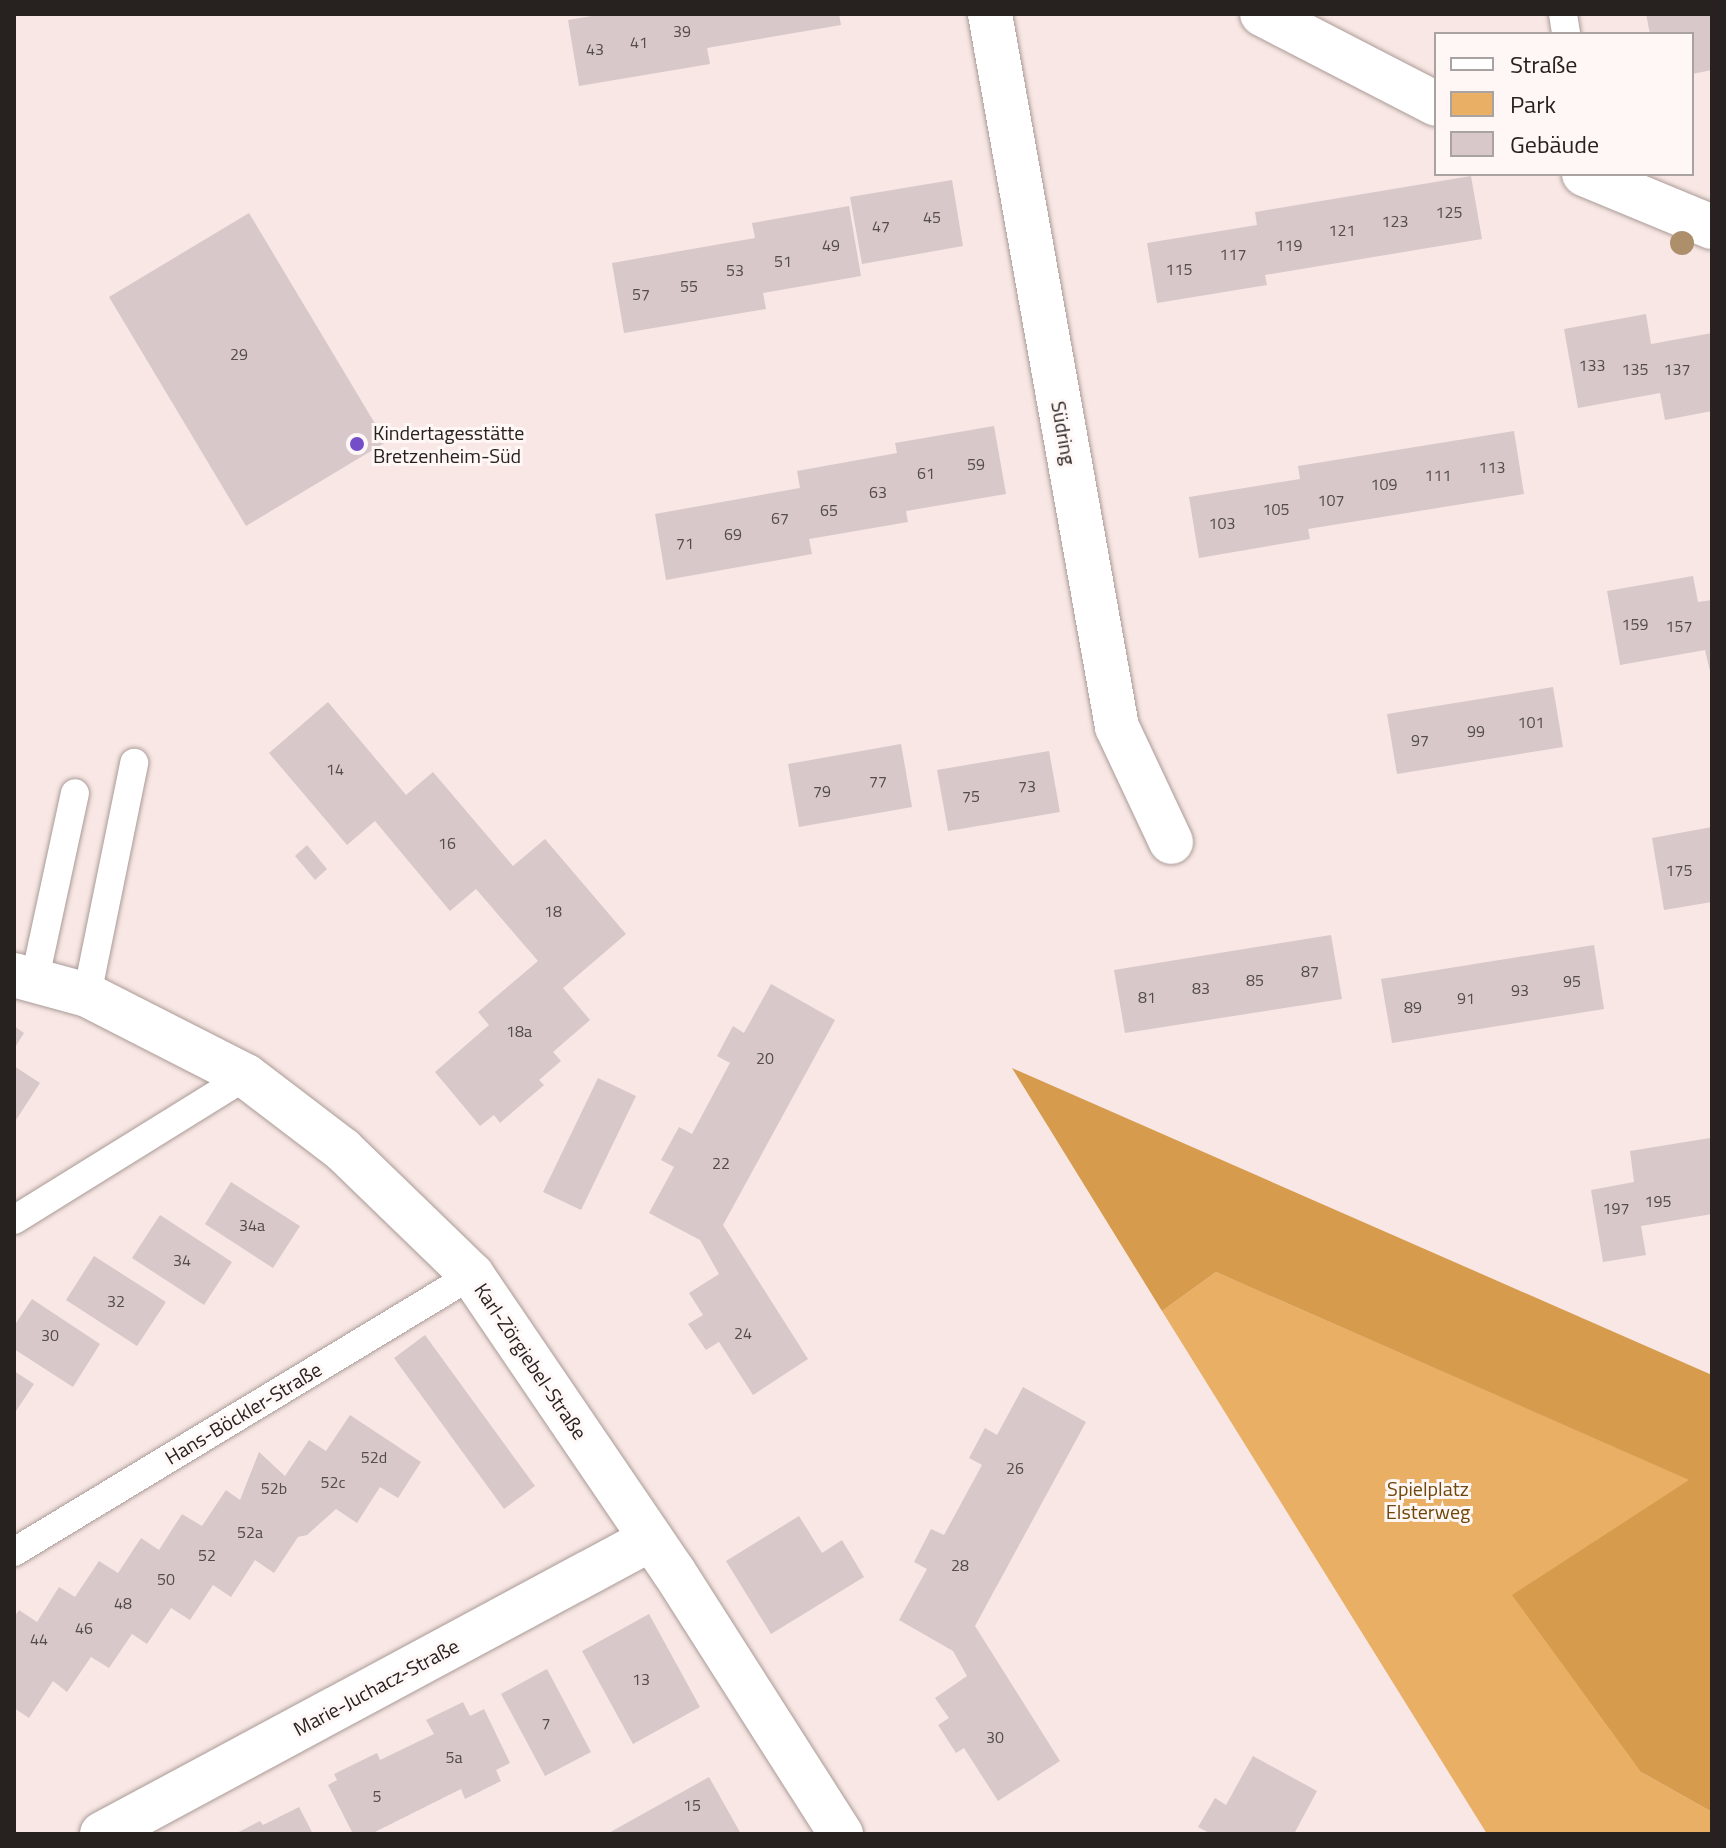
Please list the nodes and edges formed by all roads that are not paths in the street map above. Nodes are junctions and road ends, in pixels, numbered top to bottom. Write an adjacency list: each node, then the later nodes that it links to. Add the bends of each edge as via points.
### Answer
1 (990, 14): 8 (street, Südring, via 1117,727)
2 (1262, 14): 3 (street)
3 (1434, 103)
4 (1590, 176): 5 (street)
5 (1712, 227)
6 (134, 763): 10 (lane)
7 (75, 793): 9 (lane)
8 (1171, 842)
9 (25, 977): 10 (street, Karl-Zörgiebel-Straße)
10 (87, 995): 11 (street, Karl-Zörgiebel-Straße)
11 (246, 1076): 12 (lane); 13 (street, Karl-Zörgiebel-Straße, via 343,1150)
12 (14, 1220)
13 (472, 1275): 14 (street, Karl-Zörgiebel-Straße); 15 (lane, Hans-Böckler-Straße)
14 (651, 1539): 16 (street, Marie-Juchacz-Straße); 17 (street, Karl-Zörgiebel-Straße)
15 (14, 1552)
16 (102, 1834)
17 (841, 1834)

